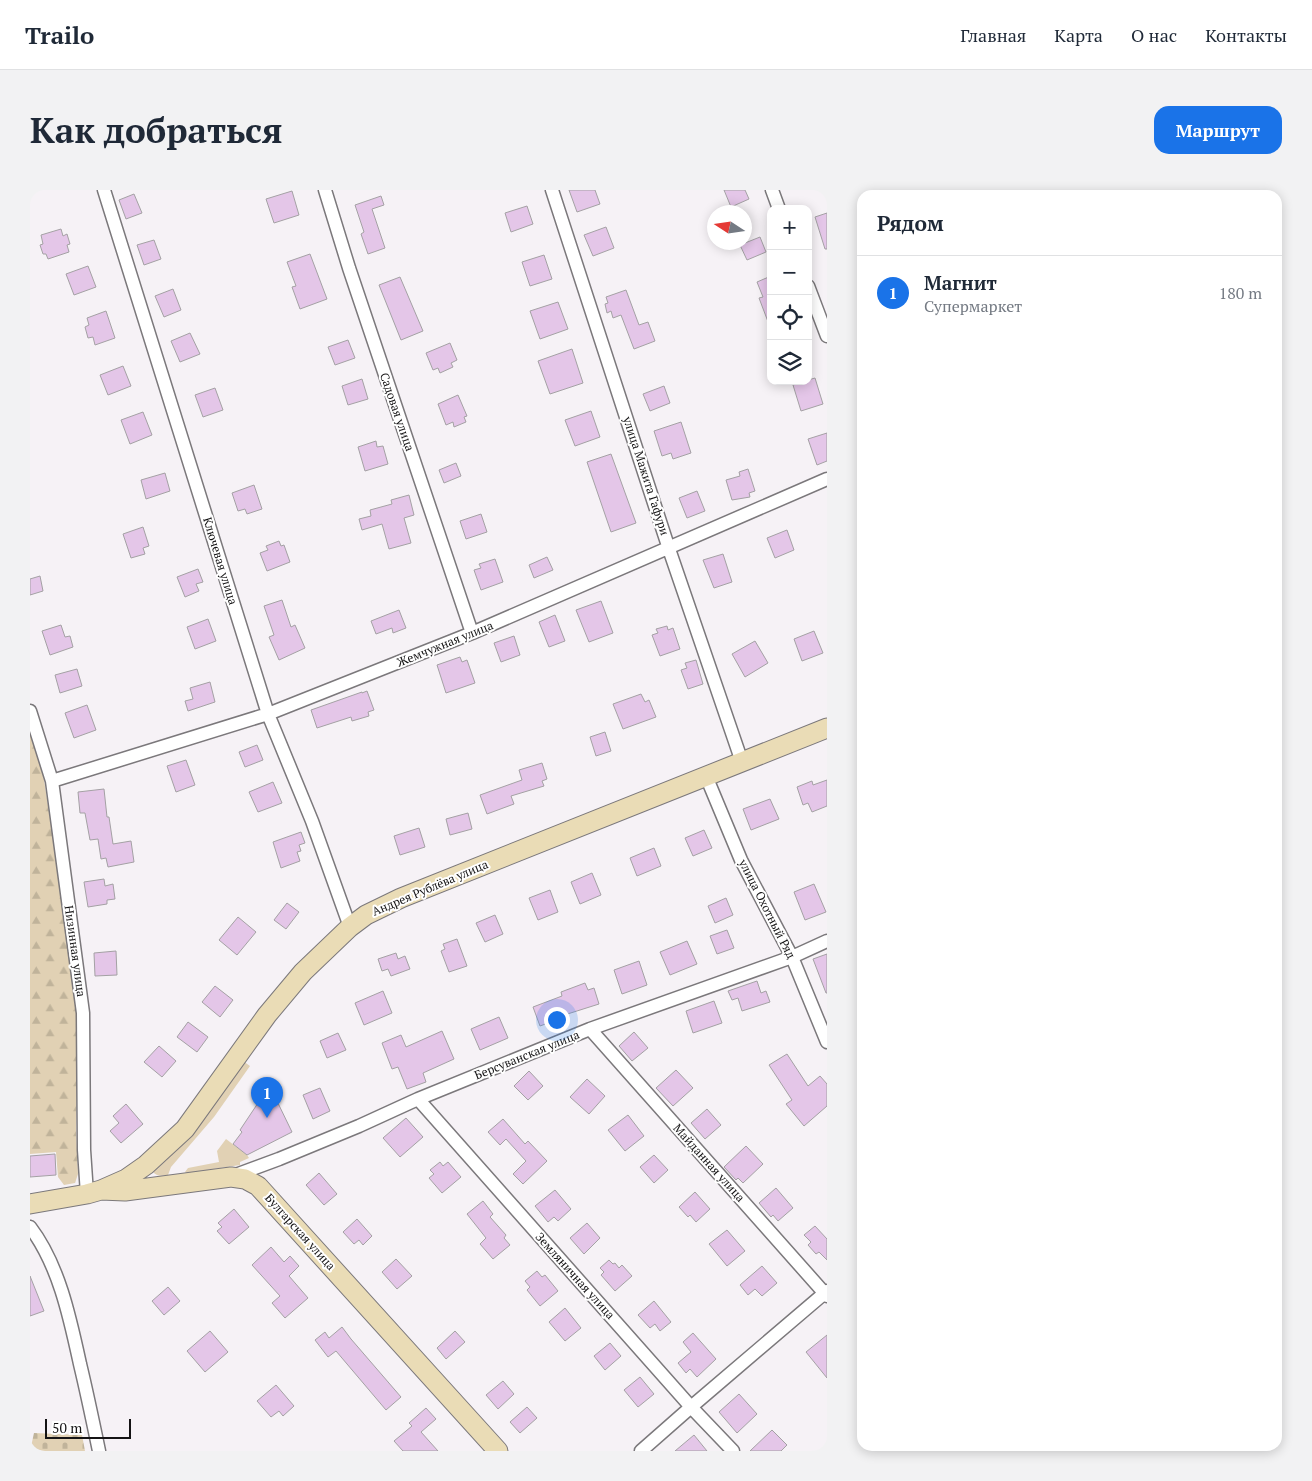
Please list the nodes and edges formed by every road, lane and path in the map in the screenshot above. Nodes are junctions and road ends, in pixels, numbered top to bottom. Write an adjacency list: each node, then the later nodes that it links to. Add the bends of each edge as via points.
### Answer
1 (104, 190): 12 (street, Ключевая улица)
2 (325, 190): 10 (street, Садовая улица)
3 (552, 190): 9 (street, улица Мажита Гафури)
4 (772, 190): 5 (street)
5 (778, 205)
6 (811, 295): 7 (street)
7 (827, 336)
8 (827, 479): 9 (street, Жемчужная улица)
9 (669, 549): 10 (street, Жемчужная улица); 14 (street, улица Мажита Гафури)
10 (472, 633): 12 (street, Жемчужная улица)
11 (30, 711): 16 (street, Низинная улица)
12 (268, 714): 16 (street, Жемчужная улица); 17 (street, Ключевая улица, via 312,821)
13 (827, 728): 14 (street, Андрея Рублёва улица)
14 (742, 762): 15 (street, Андрея Рублёва улица)
15 (706, 776): 17 (street, Андрея Рублёва улица, via 401,898 366,915); 19 (street, улица Охотный Ряд, via 742,860)
16 (52, 781): 24 (street, Низинная улица, via 83,1013 84,1150)
17 (350, 927): 24 (street, Андрея Рублёва улица, via 303,972 267,1015 185,1129 126,1179)
18 (827, 941): 19 (street, Берсуванская улица)
19 (792, 957): 20 (street, Берсуванская улица); 21 (street, улица Охотный Ряд)
20 (590, 1029): 22 (street, Берсуванская улица); 27 (street, Майданная улица)
21 (827, 1042)
22 (418, 1099): 23 (street, Берсуванская улица, via 279,1159); 28 (street, Земляничная улица)
23 (230, 1176): 24 (street, Булгарская улица, via 158,1188); 30 (street, Булгарская улица, via 245,1178 258,1186)
24 (94, 1192): 25 (street, Булгарская улица)
25 (30, 1204)
26 (30, 1227): 29 (street, via 63,1293)
27 (826, 1293): 28 (street)
28 (691, 1407): 31 (street); 32 (street, Земляничная улица)
29 (99, 1451)
30 (498, 1451)
31 (641, 1451)
32 (733, 1451)

